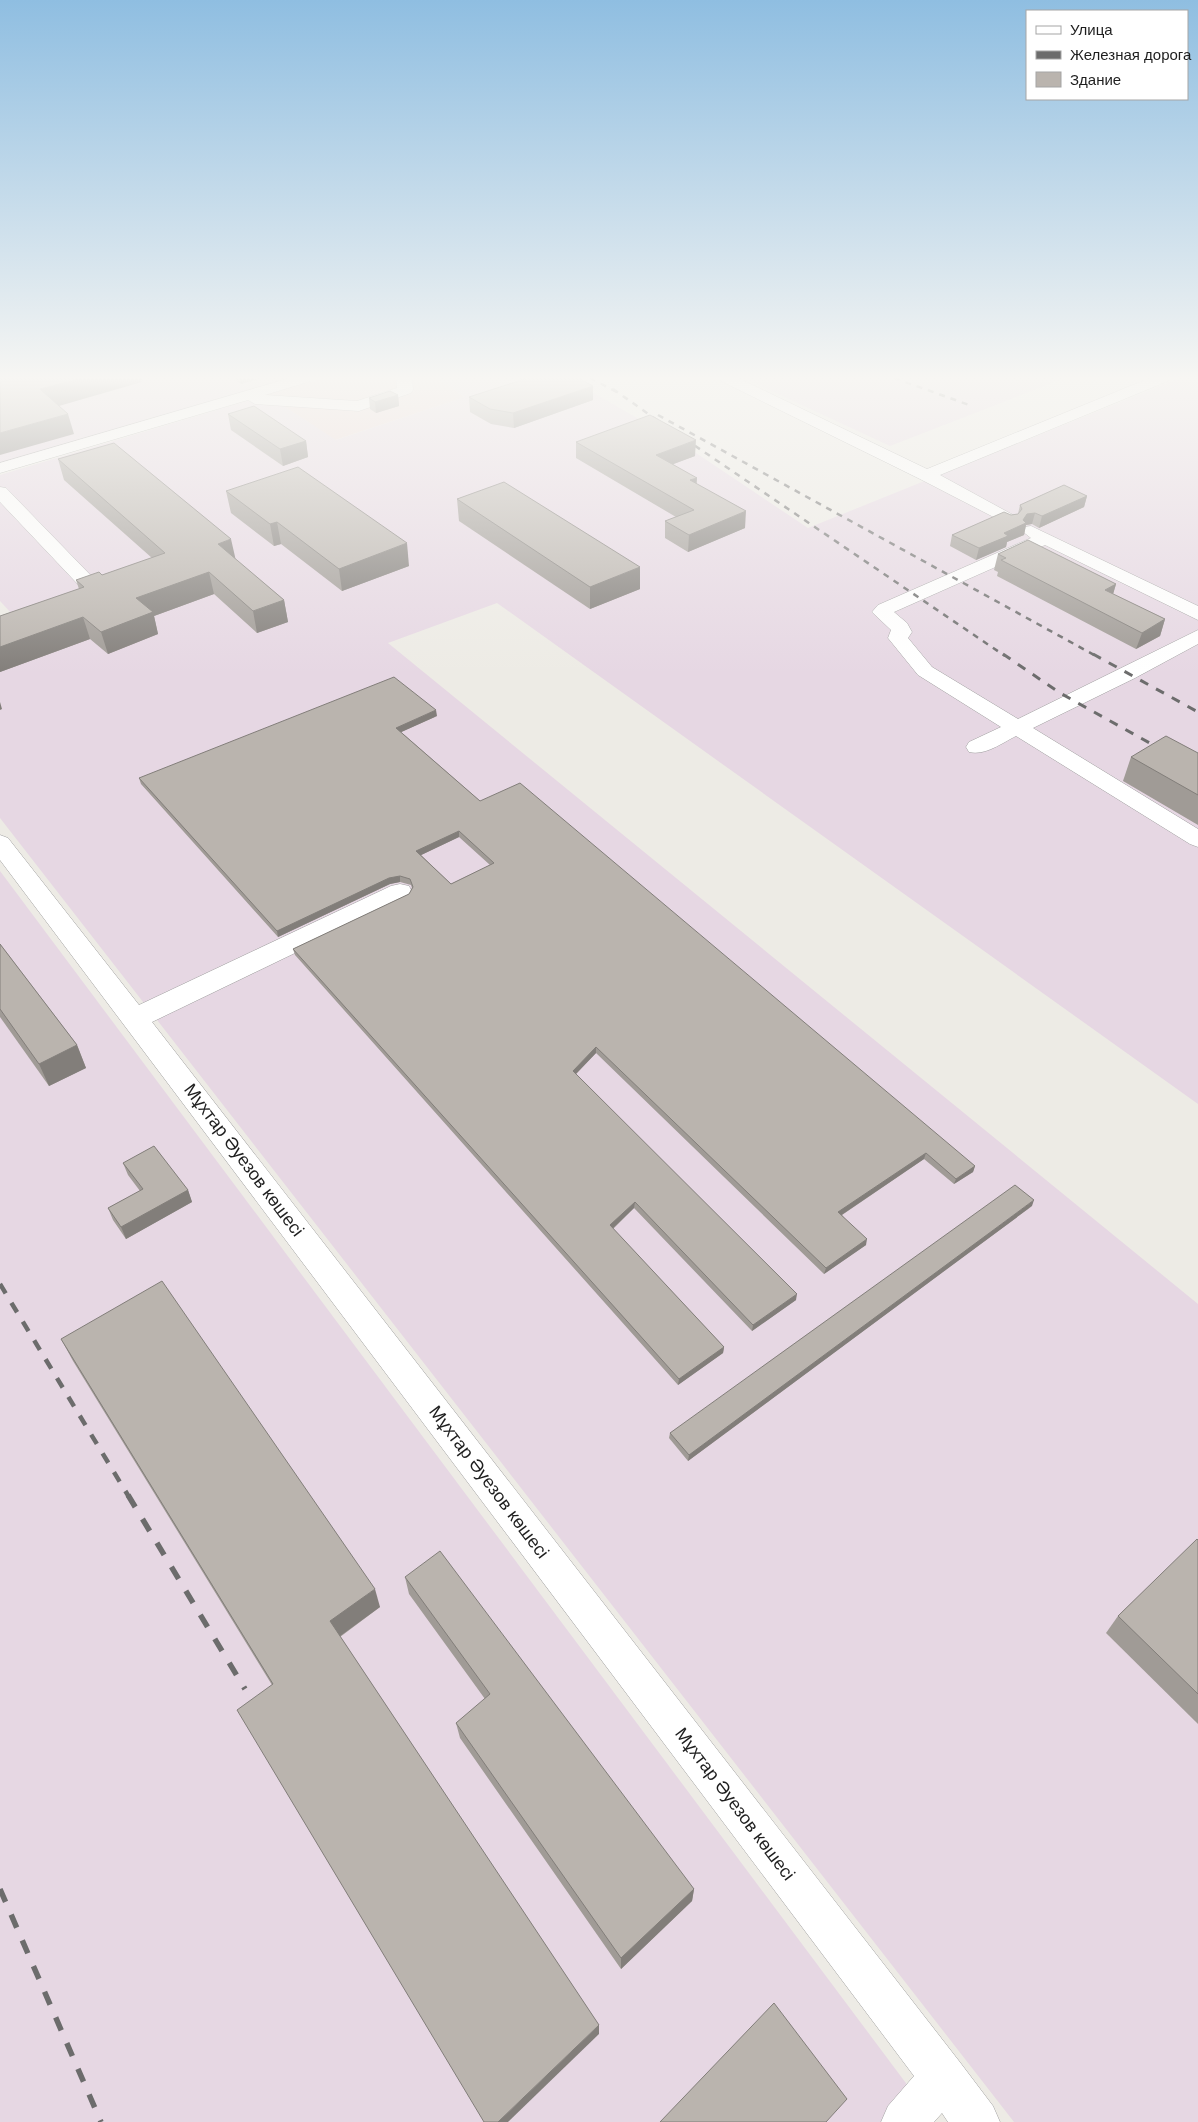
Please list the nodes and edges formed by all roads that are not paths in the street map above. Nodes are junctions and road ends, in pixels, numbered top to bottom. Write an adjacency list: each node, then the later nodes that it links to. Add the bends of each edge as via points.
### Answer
1 (930, 477): 3 (street)
2 (0, 492): 4 (street)
3 (1009, 520)
4 (95, 591)
5 (1198, 614): 7 (street, via 1039,535 882,612 900,627 902,632 898,638 925,671)
6 (1198, 636): 7 (street, via 1128,674)
7 (1016, 727): 8 (street); 9 (street)
8 (977, 747)
9 (1198, 839)
10 (0, 843): 12 (street, Мұхтар Әуезов көшесі)
11 (400, 892): 12 (street)
12 (136, 1018): 13 (street, Мұхтар Әуезов көшесі)
13 (943, 2077): 14 (street); 15 (street, Мұхтар Әуезов көшесі)
14 (904, 2122)
15 (977, 2122)

